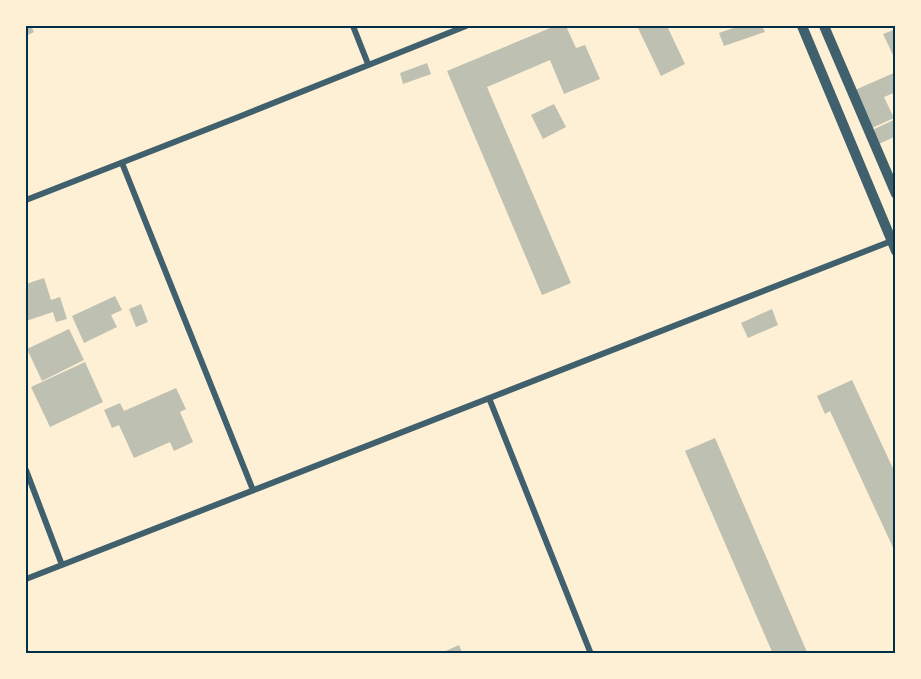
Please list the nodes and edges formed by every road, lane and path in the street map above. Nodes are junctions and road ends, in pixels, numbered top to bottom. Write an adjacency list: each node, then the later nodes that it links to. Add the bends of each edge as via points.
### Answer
1 (353, 26): 5 (street)
2 (466, 26): 5 (street)
3 (802, 26): 9 (street)
4 (824, 26): 7 (street)
5 (368, 64): 6 (street)
6 (122, 163): 8 (street); 12 (street)
7 (896, 194)
8 (26, 200)
9 (894, 244): 10 (street)
10 (489, 398): 12 (street); 15 (street)
11 (26, 470): 13 (street)
12 (253, 490): 13 (street)
13 (62, 564): 14 (street)
14 (26, 579)
15 (591, 654)

